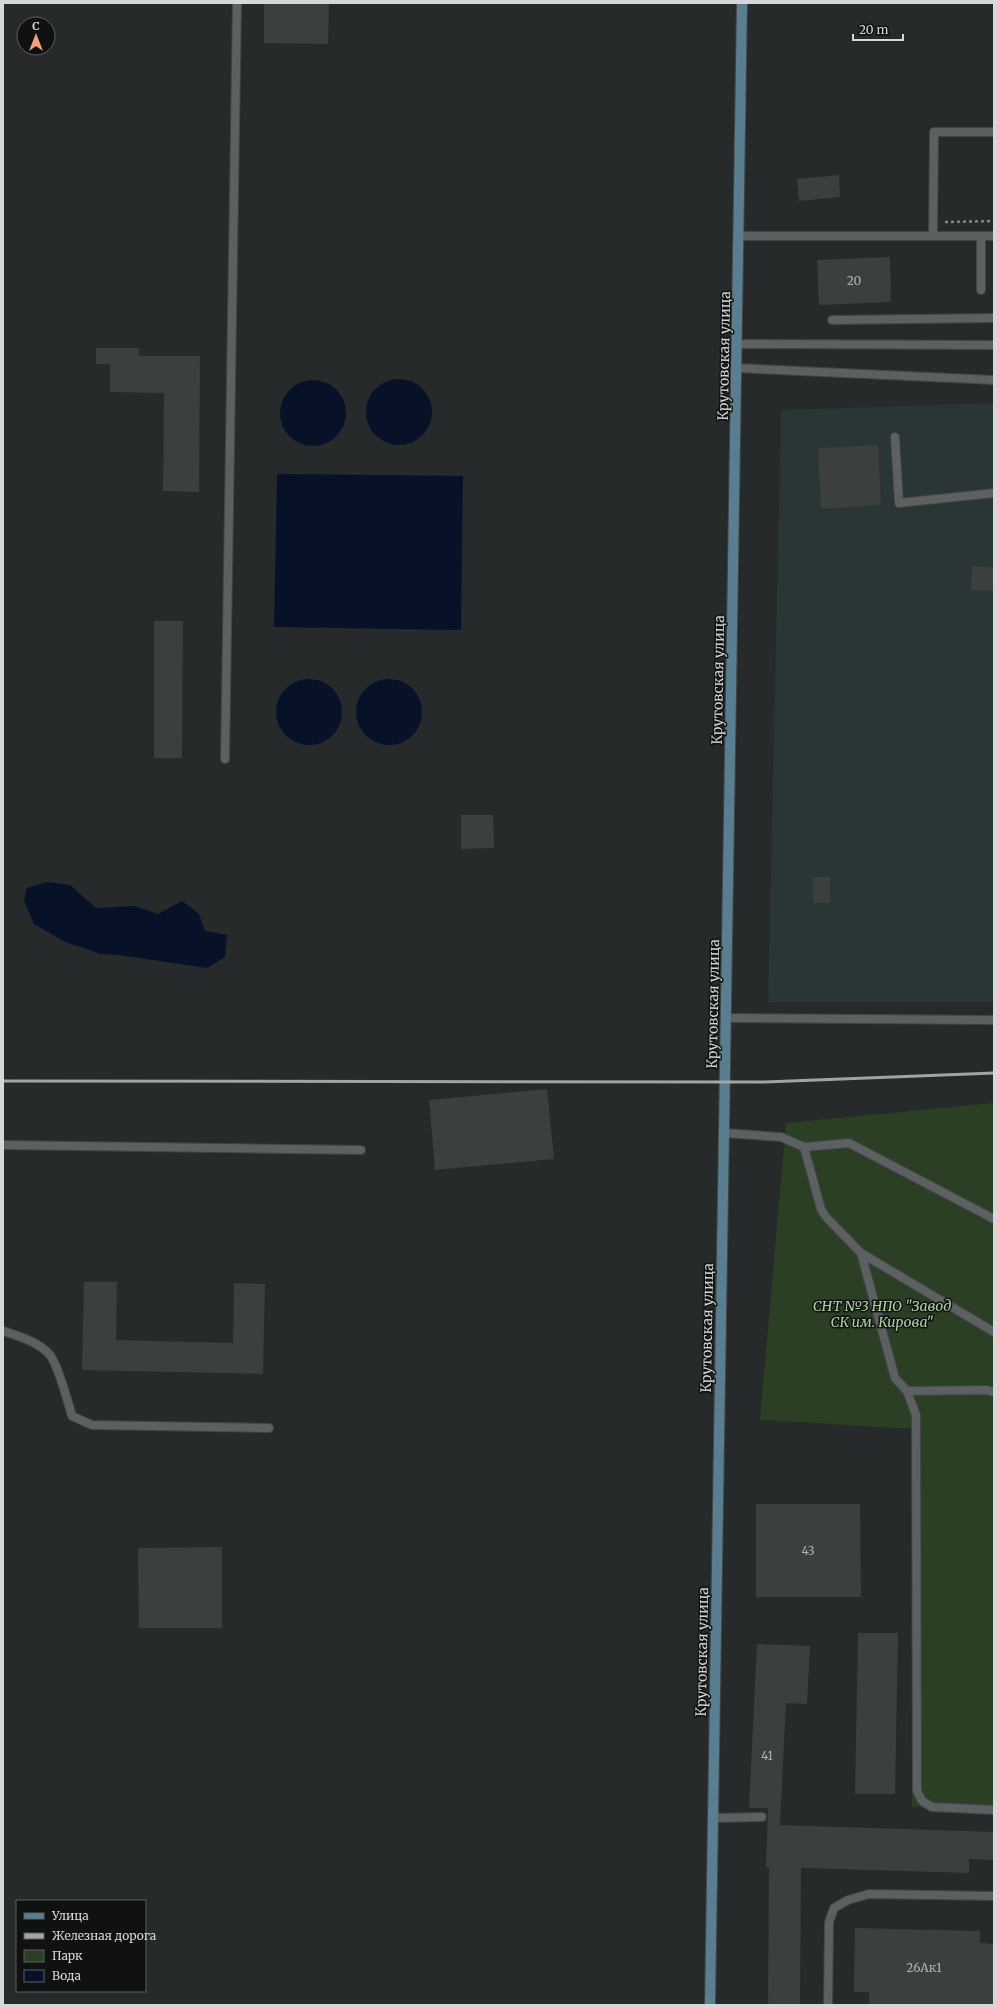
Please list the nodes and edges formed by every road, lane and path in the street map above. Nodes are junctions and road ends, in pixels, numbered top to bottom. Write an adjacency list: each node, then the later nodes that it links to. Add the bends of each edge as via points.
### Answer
1 (237, 3): 19 (lane)
2 (742, 3): 6 (street, Крутовская улица)
3 (992, 132): 5 (lane, via 934,132)
4 (994, 221): 5 (path)
5 (933, 222): 7 (lane)
6 (740, 236): 7 (lane); 13 (street, Крутовская улица)
7 (933, 236): 8 (lane)
8 (981, 236): 9 (lane); 10 (lane)
9 (994, 236)
10 (981, 290)
11 (994, 318): 12 (lane)
12 (832, 320)
13 (738, 344): 14 (lane); 15 (street, Крутовская улица)
14 (994, 345)
15 (737, 368): 16 (lane); 20 (street, Крутовская улица)
16 (994, 380)
17 (895, 437): 18 (lane, via 899,503)
18 (994, 493)
19 (225, 759)
20 (726, 1018): 21 (lane); 22 (street, Крутовская улица)
21 (994, 1020)
22 (724, 1133): 24 (lane, via 781,1136); 35 (street, Крутовская улица)
23 (3, 1145): 25 (lane)
24 (804, 1148): 26 (lane, via 849,1143); 27 (lane, via 821,1210)
25 (361, 1150)
26 (994, 1219)
27 (861, 1253): 29 (lane); 30 (lane, via 894,1378)
28 (3, 1331): 32 (lane, via 25,1338 50,1355 72,1416 92,1425)
29 (994, 1332)
30 (907, 1391): 31 (lane); 33 (lane, via 916,1415 918,1791 922,1801 932,1807)
31 (994, 1392)
32 (269, 1428)
33 (994, 1810)
34 (762, 1817): 35 (lane)
35 (713, 1818): 37 (street, Крутовская улица)
36 (994, 1896): 38 (lane, via 869,1894 848,1900 834,1908 828,1922)
37 (710, 2005)
38 (828, 2005)

